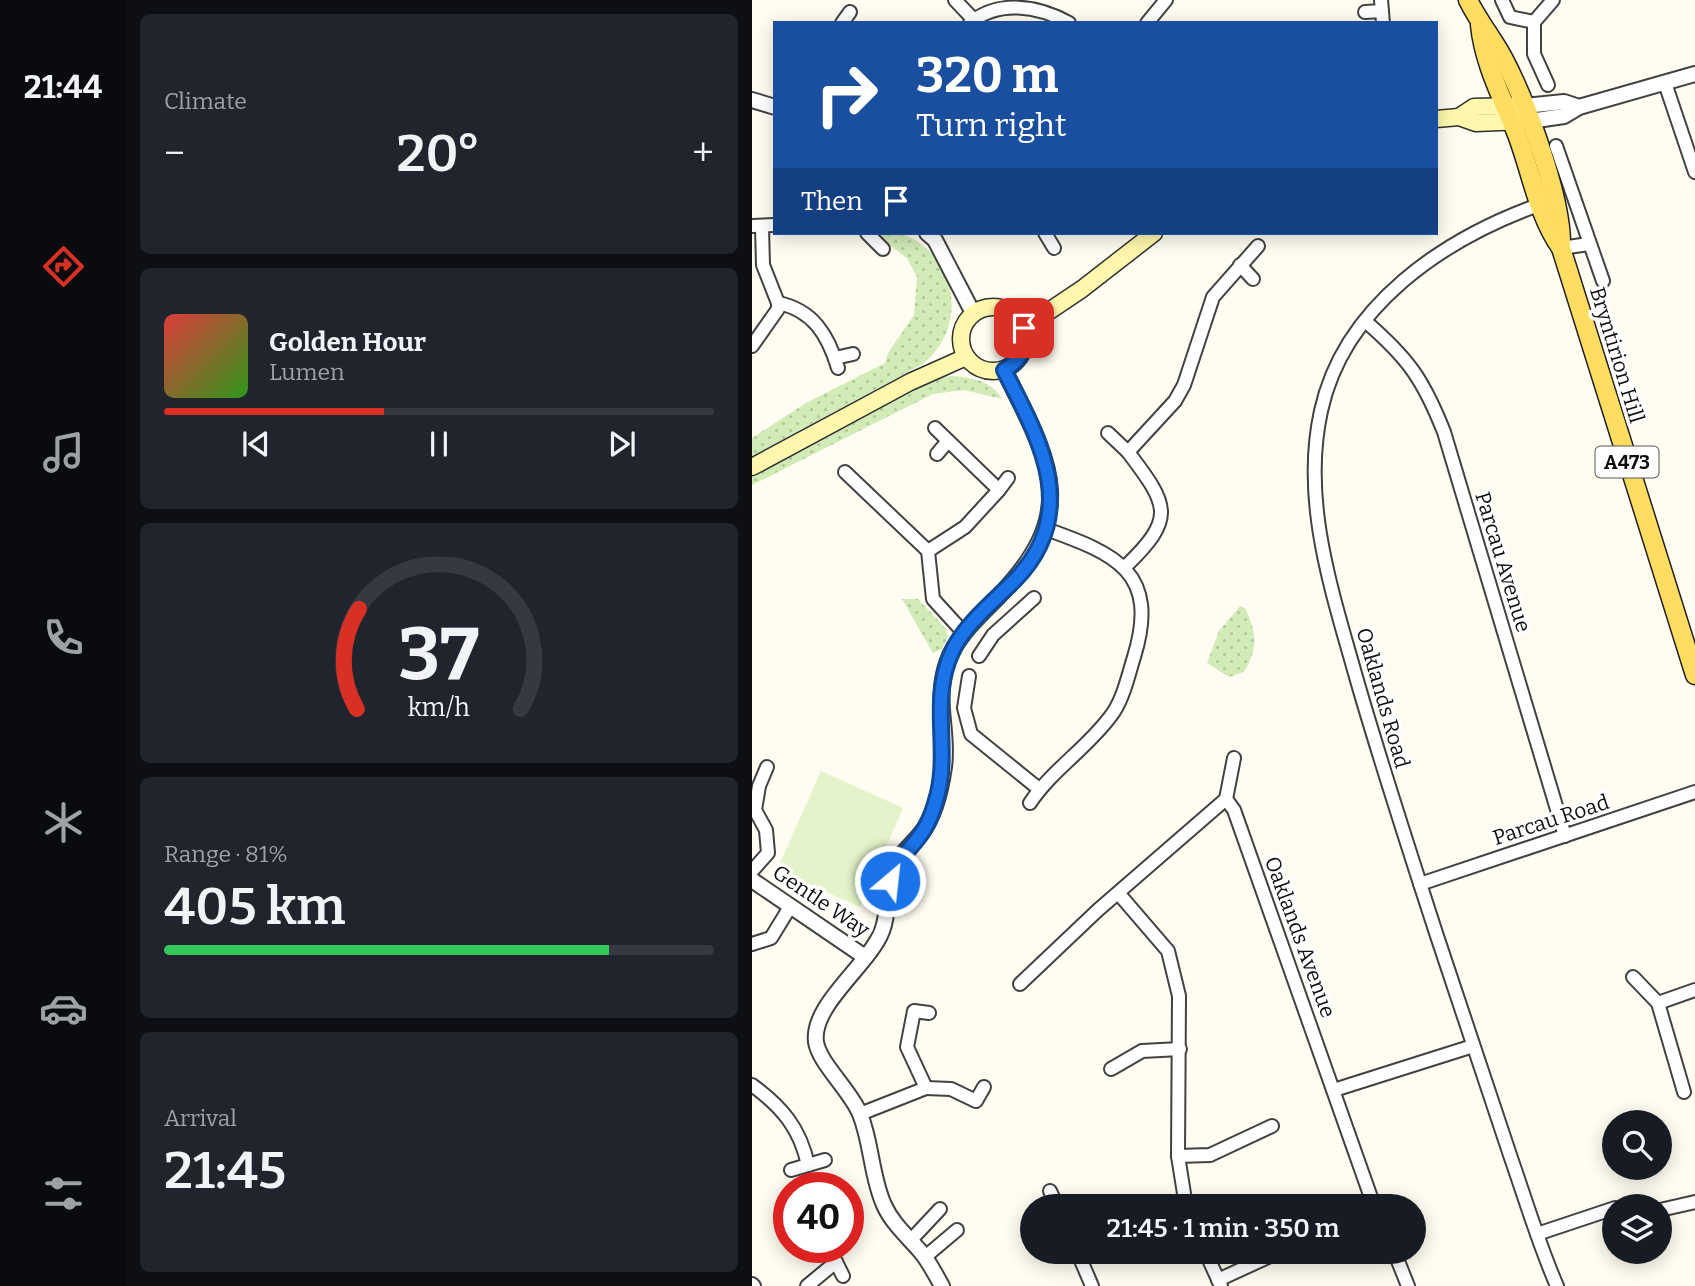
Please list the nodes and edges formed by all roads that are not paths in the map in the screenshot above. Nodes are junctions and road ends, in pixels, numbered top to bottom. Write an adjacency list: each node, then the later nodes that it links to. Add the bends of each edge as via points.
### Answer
1 (955, 0): 9 (street)
2 (1166, 0): 11 (street)
3 (1468, 0): 13 (main road, A473)
4 (1502, 0): 12 (street, via 1510,16)
5 (1553, 0): 12 (street)
6 (1043, 4): 9 (street, via 999,2); 10 (street)
7 (1382, 11): 8 (street)
8 (1365, 12)
9 (972, 21)
10 (1066, 21)
11 (1149, 21)
12 (1534, 22): 16 (street, via 1534,54)
13 (1480, 25): 19 (main road, Bryntirion Hill / A473, via 1482,48); 20 (main road, A473, via 1494,41)
14 (1695, 75): 15 (street)
15 (1665, 83): 20 (street, via 1579,107 1564,102); 23 (street)
16 (1548, 85)
17 (752, 100): 18 (street)
18 (773, 106)
19 (1508, 114): 20 (main road); 21 (main road, via 1475,123 1460,117); 24 (main road, Bryntirion Hill / A473)
20 (1527, 114): 34 (main road, Bryntirion Hill / A473, via 1562,227)
21 (1438, 119)
22 (1556, 146): 30 (street)
23 (1695, 172)
24 (1541, 204): 34 (main road, Bryntirion Hill / A473, via 1549,232); 40 (street, Oaklands Road, via 1451,245 1407,278)
25 (763, 226): 38 (street, via 763,265)
26 (869, 235): 32 (street)
27 (929, 235): 39 (street)
28 (1046, 235): 33 (street)
29 (1151, 235): 41 (main road)
30 (1589, 244): 34 (street); 37 (street)
31 (1258, 246): 35 (street)
32 (883, 248)
33 (1054, 248)
34 (1560, 248): 63 (main road, Bryntirion Hill / A473)
35 (1240, 265): 36 (street); 49 (street, via 1213,297 1175,401)
36 (1253, 279)
37 (1603, 281)
38 (778, 303): 42 (street); 43 (street, via 815,320 837,363)
39 (973, 313): 41 (main road, via 1003,308); 44 (main road, via 961,336)
40 (1365, 321): 71 (street, Parcau Avenue, via 1402,353 1431,399); 74 (street, Oaklands Road, via 1346,344 1321,409 1316,496 1325,565)
41 (1024, 328): 45 (main road, via 1024,348 1014,365)
42 (752, 346)
43 (853, 355)
44 (966, 357): 45 (main road, via 982,369); 51 (main road)
45 (1004, 370): 55 (street, via 1045,461 1051,502)
46 (935, 428): 48 (street)
47 (1108, 433): 49 (street)
48 (948, 441): 50 (street); 54 (street)
49 (1128, 452): 57 (street, via 1153,489 1162,520 1156,536)
50 (937, 454)
51 (752, 467)
52 (845, 472): 56 (street, via 871,486)
53 (1008, 478): 54 (street)
54 (999, 490): 56 (street, via 965,527)
55 (1046, 529): 57 (street, via 1100,548); 59 (street, via 1025,570)
56 (928, 551): 61 (street, via 933,599)
57 (1125, 567): 67 (street, via 1137,589 1143,615 1123,691 1112,715)
58 (1034, 598): 60 (street)
59 (991, 605): 60 (street); 61 (street)
60 (1005, 622): 62 (street)
61 (964, 633): 78 (street, via 947,663 939,696 944,767 937,796 924,830 892,872 883,930)
62 (979, 656)
63 (1695, 675)
64 (969, 676): 67 (street, via 964,699 971,734)
65 (1234, 758): 69 (street)
66 (767, 766): 72 (street, via 755,810 766,830 768,853)
67 (1039, 789): 70 (street)
68 (1695, 792): 71 (street, Parcau Road)
69 (1226, 799): 75 (street); 90 (street, Oaklands Avenue, via 1234,810)
70 (1030, 803)
71 (1565, 836): 74 (street, Parcau Road)
72 (752, 871)
73 (752, 880): 76 (street, Gentle Way)
74 (1420, 884): 84 (street, Oaklands Road)
75 (1119, 894): 80 (street); 85 (street, via 1168,951 1179,996)
76 (790, 907): 77 (street, via 771,939); 78 (street, Gentle Way)
77 (752, 944)
78 (865, 957): 92 (street, via 825,1009 816,1031 818,1052)
79 (1633, 977): 82 (street)
80 (1020, 984)
81 (1695, 990): 82 (street)
82 (1657, 1003): 91 (street)
83 (929, 1013): 89 (street, via 914,1011 907,1047)
84 (1473, 1046): 90 (street); 107 (street, Oaklands Road)
85 (1180, 1049): 86 (street, via 1142,1051); 94 (street)
86 (1111, 1069)
87 (752, 1085): 96 (street, via 789,1116 803,1141)
88 (984, 1087): 89 (street, via 976,1101 951,1089)
89 (926, 1088): 92 (street)
90 (1334, 1090): 101 (street, Oaklands Avenue)
91 (1684, 1092)
92 (860, 1114): 108 (street, via 879,1193)
93 (1272, 1126): 94 (street, via 1210,1155)
94 (1177, 1156): 100 (street)
95 (825, 1160): 96 (street)
96 (808, 1165): 97 (street)
97 (791, 1170)
98 (1051, 1191): 99 (street)
99 (1052, 1194)
100 (1184, 1194)
101 (1370, 1194)
102 (1695, 1202): 103 (street)
103 (1672, 1207)
104 (940, 1209): 108 (street)
105 (1602, 1212): 107 (street)
106 (957, 1230): 109 (street)
107 (1537, 1234): 122 (street, Oaklands Road)
108 (910, 1241): 109 (street)
109 (925, 1257): 119 (street)
110 (834, 1263): 118 (street)
111 (836, 1263): 116 (street)
112 (1083, 1264): 120 (street)
113 (1211, 1264): 117 (street)
114 (1256, 1264): 117 (street)
115 (1399, 1264): 121 (street)
116 (843, 1276)
117 (1219, 1283)
118 (807, 1286)
119 (941, 1286)
120 (1092, 1286)
121 (1408, 1286)
122 (1557, 1286)

